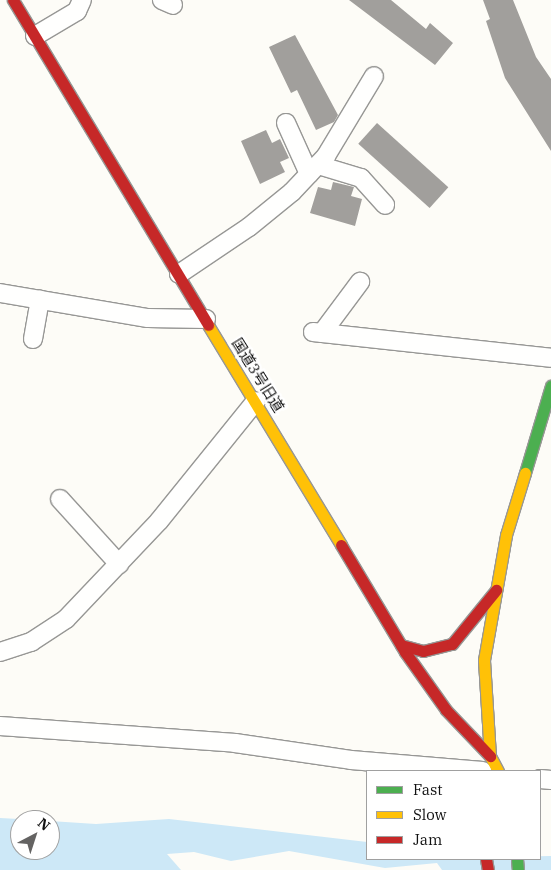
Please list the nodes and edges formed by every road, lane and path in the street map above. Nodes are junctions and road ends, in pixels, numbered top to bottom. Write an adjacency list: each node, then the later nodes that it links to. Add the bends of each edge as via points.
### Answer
1 (13, 0): 3 (main road, 国道3号旧道)
2 (82, 0): 3 (street, via 77,11)
3 (35, 36): 8 (main road, 国道3号旧道)
4 (374, 76): 6 (street, via 363,100)
5 (286, 123): 6 (street)
6 (313, 170): 7 (street, via 361,178); 8 (street, via 249,227)
7 (385, 205)
8 (179, 274): 12 (main road, 国道3号旧道)
9 (360, 282): 14 (street, via 318,332)
10 (0, 293): 11 (street)
11 (40, 300): 12 (street, via 148,318); 13 (street)
12 (206, 319): 16 (main road, 国道3号旧道)
13 (33, 339)
14 (551, 358)
15 (551, 386): 19 (main road, via 506,535)
16 (256, 401): 18 (street, via 159,521); 20 (main road, 国道3号旧道)
17 (60, 500): 18 (street)
18 (119, 564): 21 (street, via 66,619 31,642)
19 (496, 590): 20 (main road, via 452,644 423,651); 23 (main road, via 484,660)
20 (401, 645): 23 (main road, 国道3号旧道)
21 (0, 652)
22 (0, 726): 23 (street, via 235,743 351,760)
23 (486, 766)

